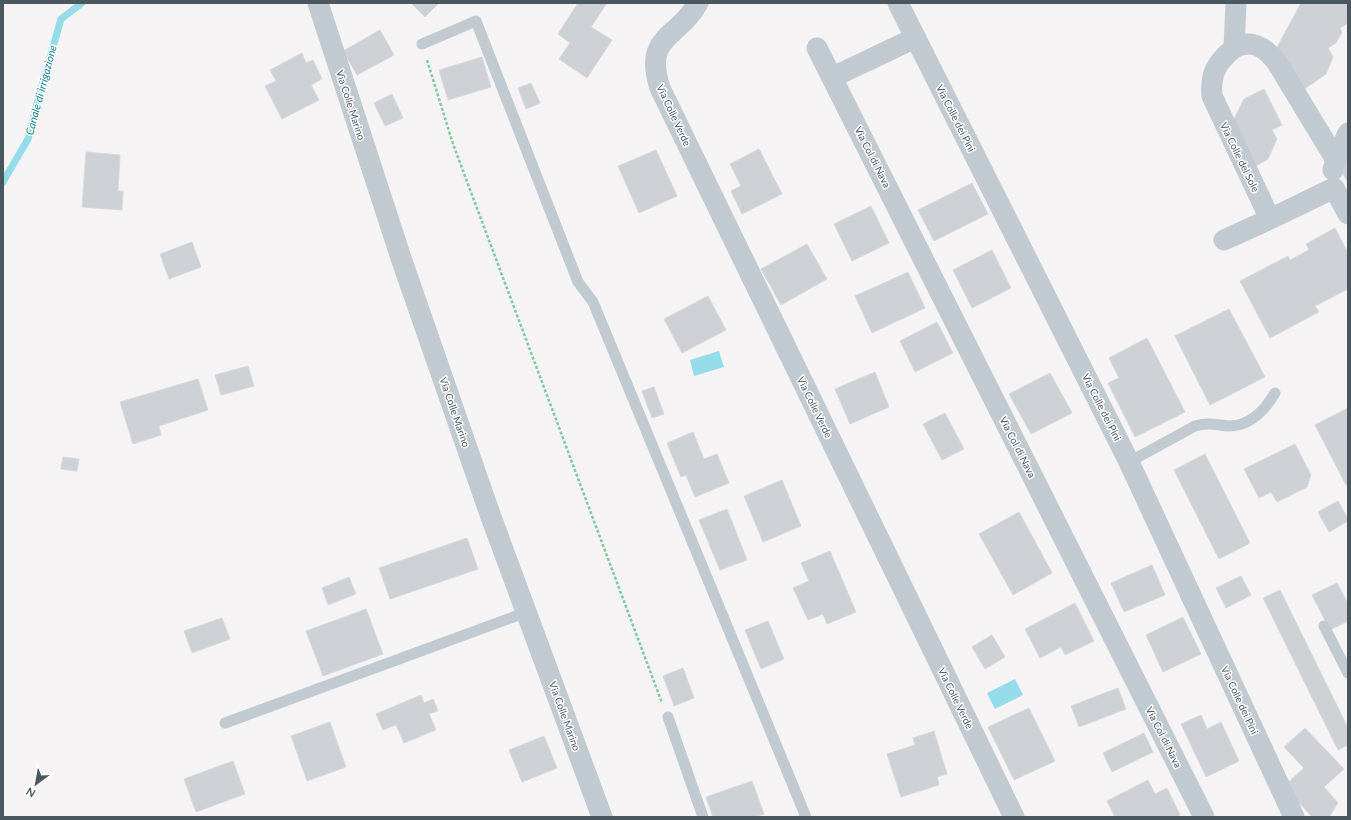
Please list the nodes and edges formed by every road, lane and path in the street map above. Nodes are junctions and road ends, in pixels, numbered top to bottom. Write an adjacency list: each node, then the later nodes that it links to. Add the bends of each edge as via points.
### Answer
1 (318, 3): 18 (street, Via Colle Marino, via 402,261 491,517)
2 (698, 3): 26 (street, Via Colle Verde, via 659,46 656,69 660,88)
3 (898, 3): 5 (street, Via Colle dei Pini)
4 (1236, 3): 8 (street)
5 (915, 38): 9 (street); 17 (street, Via Colle dei Pini)
6 (422, 44): 21 (path, via 453,144); 25 (lane, via 476,21 578,282 593,302)
7 (817, 48): 9 (street, Via Col di Nava)
8 (1234, 48): 11 (street, via 1243,44 1253,45 1270,54); 14 (street, Via Colle del Sole, via 1215,70 1212,96)
9 (833, 77): 27 (street, Via Col di Nava)
10 (1348, 133): 11 (street)
11 (1336, 160): 12 (street, via 1332,174)
12 (1334, 188): 13 (street); 14 (street)
13 (1348, 214)
14 (1270, 218): 15 (street)
15 (1224, 240)
16 (1275, 393): 17 (lane, via 1266,407 1247,421 1231,426 1206,423 1195,426)
17 (1129, 462): 28 (street, Via Colle dei Pini)
18 (527, 612): 22 (lane); 23 (street, Via Colle Marino)
19 (1324, 626): 20 (lane)
20 (1348, 673)
21 (668, 717): 24 (lane)
22 (225, 723)
23 (602, 817)
24 (703, 817)
25 (806, 817)
26 (1014, 817)
27 (1204, 817)
28 (1294, 817)

